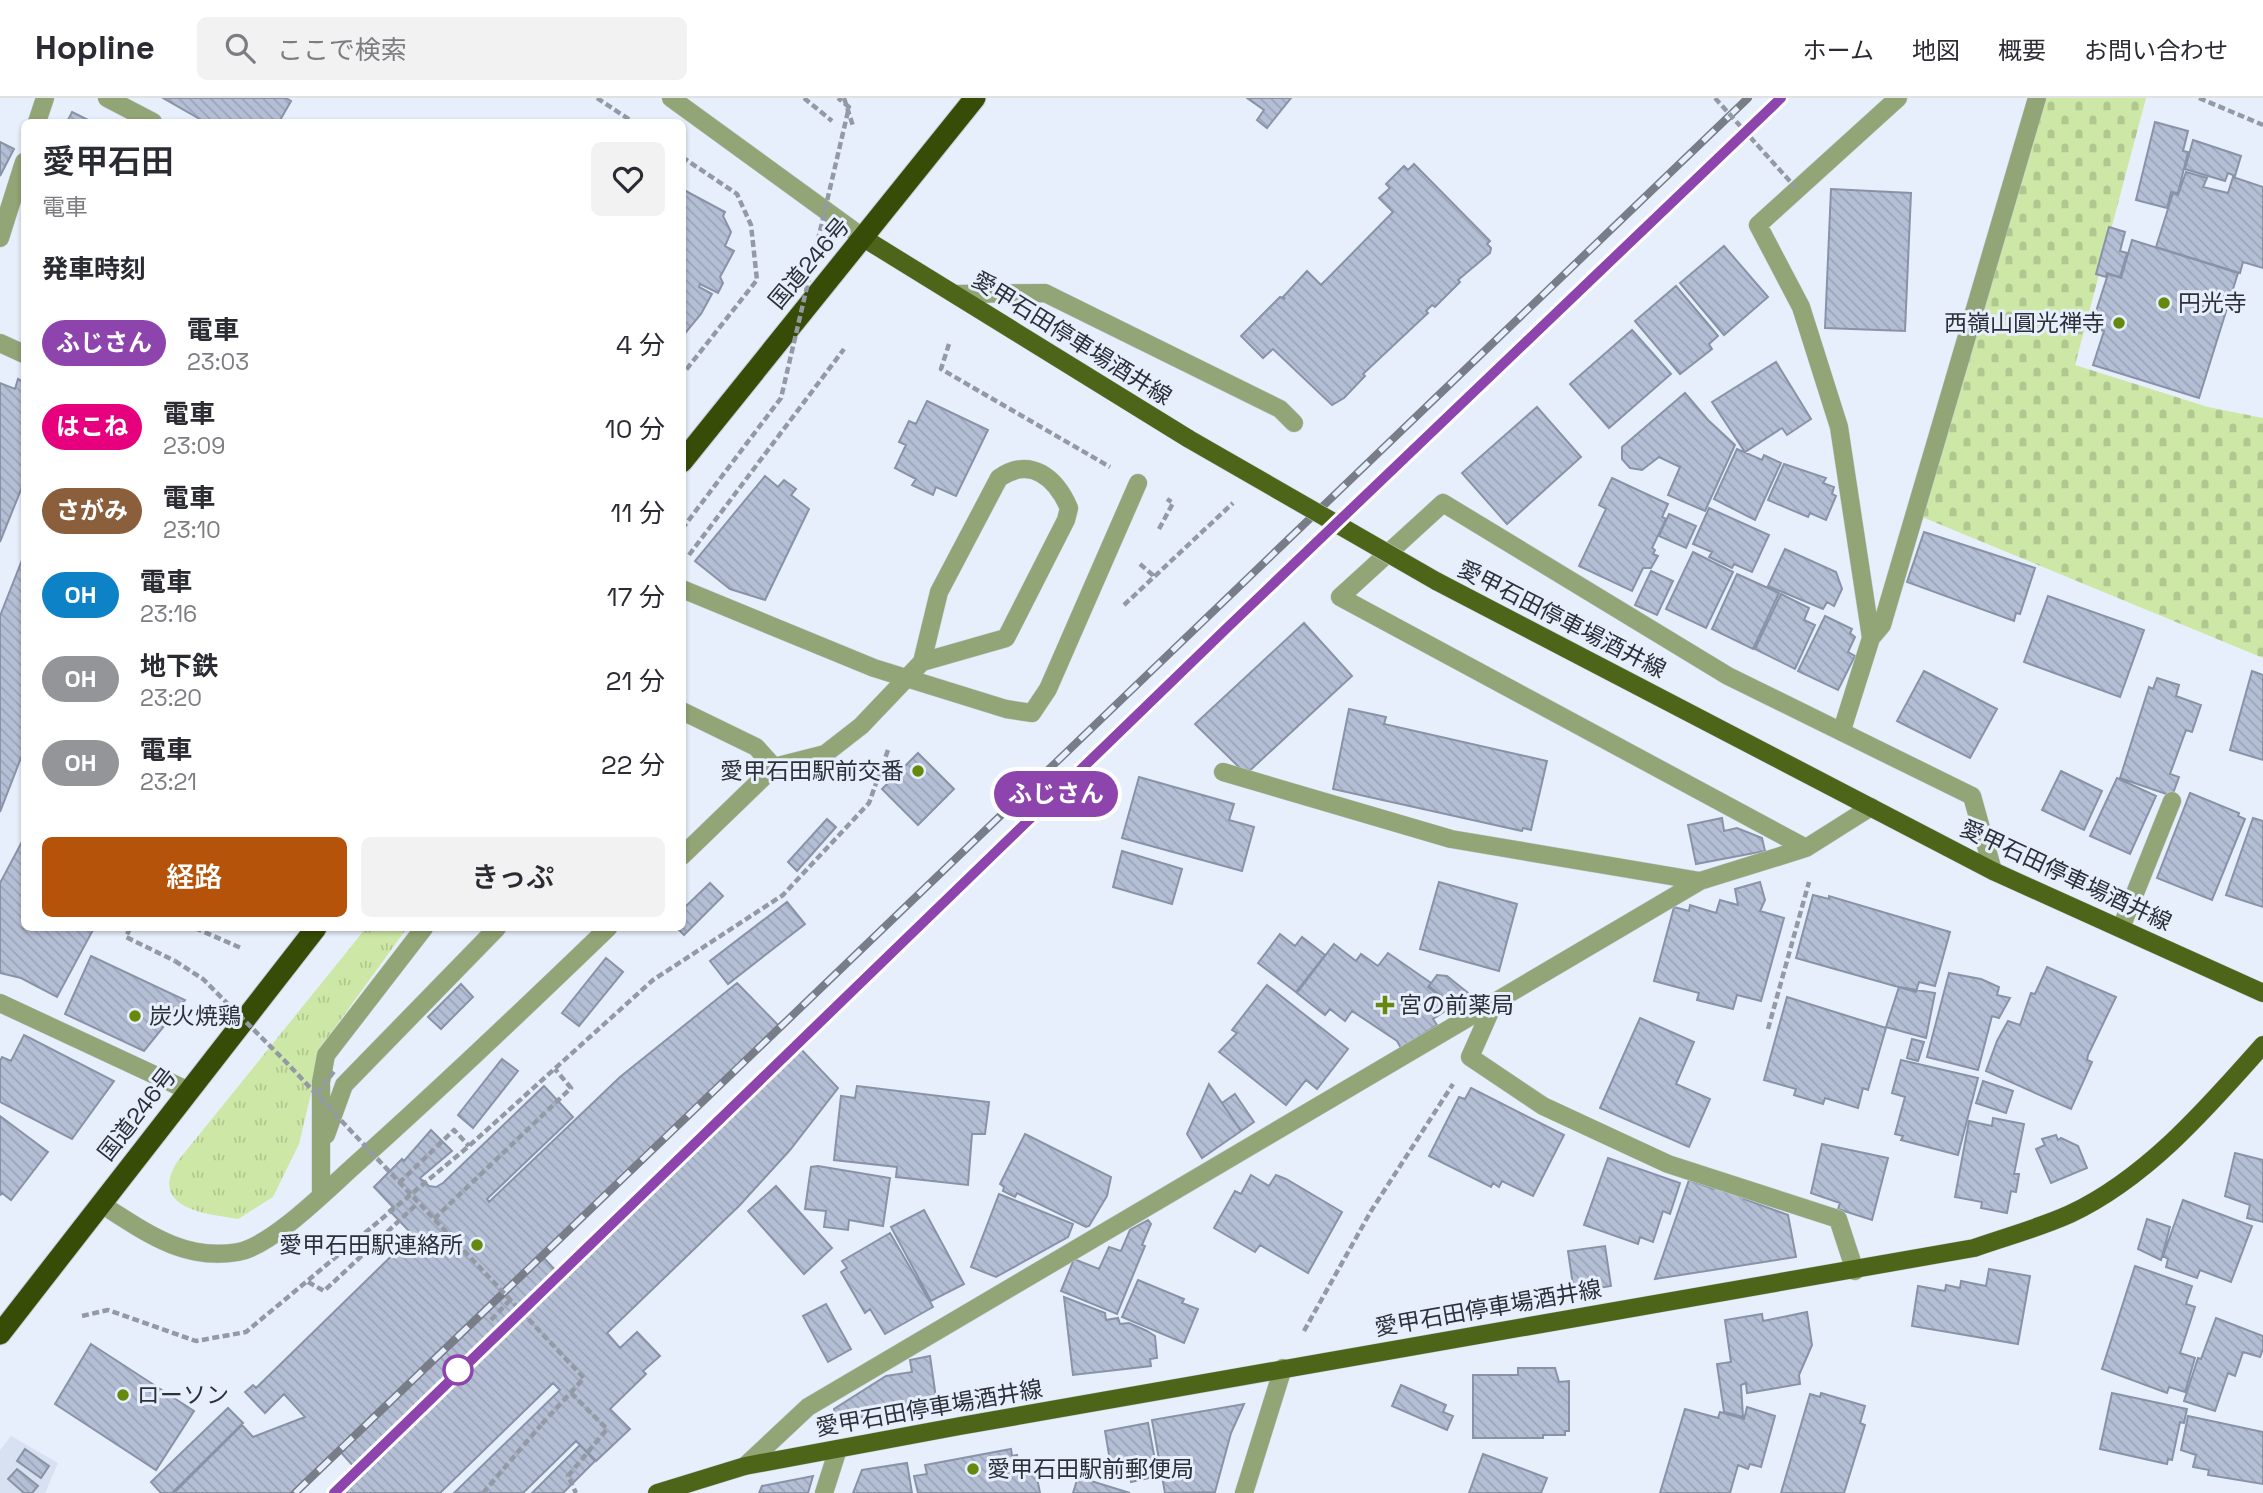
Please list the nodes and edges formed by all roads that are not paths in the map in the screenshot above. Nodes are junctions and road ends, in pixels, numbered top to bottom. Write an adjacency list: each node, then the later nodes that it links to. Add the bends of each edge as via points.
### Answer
1 (45, 98): 7 (street)
2 (107, 98): 8 (street)
3 (671, 98): 11 (street)
4 (975, 98): 11 (highway, 国道246号)
5 (1898, 98): 19 (street, via 1758,225 1801,307 1839,427)
6 (2037, 98): 19 (street, via 1882,625)
7 (38, 119)
8 (147, 119)
9 (21, 172): 10 (street)
10 (0, 238)
11 (864, 239): 12 (main road, 愛甲石田停車場酒井線); 16 (highway, 国道246号)
12 (955, 294): 15 (street, via 1045,293 1280,409); 27 (main road, 愛甲石田停車場酒井線, bridge, via 1189,439 1436,581)
13 (0, 343): 14 (street)
14 (21, 353)
15 (1294, 422)
16 (686, 457)
17 (1138, 483): 21 (street, via 1048,690 1032,713)
18 (686, 591): 21 (street, via 874,668)
19 (1871, 638): 23 (street)
20 (922, 662): 20 (street, via 939,592 999,478 1023,469 1055,482 1069,508 1066,520 1006,638); 21 (street)
21 (908, 677): 24 (street, via 861,726 824,754)
22 (686, 713): 24 (street, via 756,747)
23 (1842, 730): 28 (street, via 1728,676 1443,503 1340,597); 30 (street, via 1972,796)
24 (774, 767): 29 (street)
25 (1223, 772): 31 (street, via 1451,839)
26 (2172, 801): 32 (street)
27 (1871, 807): 28 (street); 30 (main road, 愛甲石田停車場酒井線)
28 (1809, 846): 31 (street)
29 (686, 852)
30 (1993, 872): 32 (main road, 愛甲石田停車場酒井線)
31 (1700, 881): 39 (street)
32 (2121, 928): 37 (main road, 愛甲石田停車場酒井線)
33 (314, 931): 41 (highway, 国道246号)
34 (422, 931): 42 (street, via 326,1055 321,1082)
35 (494, 931): 42 (street, via 344,1085)
36 (605, 931): 43 (street)
37 (2263, 993)
38 (0, 1003): 41 (street)
39 (1493, 1004): 45 (street, via 1470,1057 1543,1105 1668,1164 1838,1219); 49 (street, via 808,1407)
40 (2263, 1045): 45 (main road, 愛甲石田停車場酒井線, via 2194,1123 2105,1195 2069,1214 1974,1248)
41 (189, 1091): 44 (highway, 国道246号)
42 (323, 1146): 43 (street)
43 (321, 1196): 44 (street, via 260,1244 211,1255 156,1239)
44 (101, 1204): 46 (highway, 国道246号)
45 (1856, 1271): 47 (main road, 愛甲石田停車場酒井線)
46 (0, 1334)
47 (1283, 1368): 48 (main road, 愛甲石田停車場酒井線); 52 (street)
48 (838, 1450): 49 (main road, 愛甲石田停車場酒井線); 51 (street)
49 (745, 1466): 50 (main road, 愛甲石田停車場酒井線)
50 (657, 1493)
51 (824, 1493)
52 (1244, 1493)

